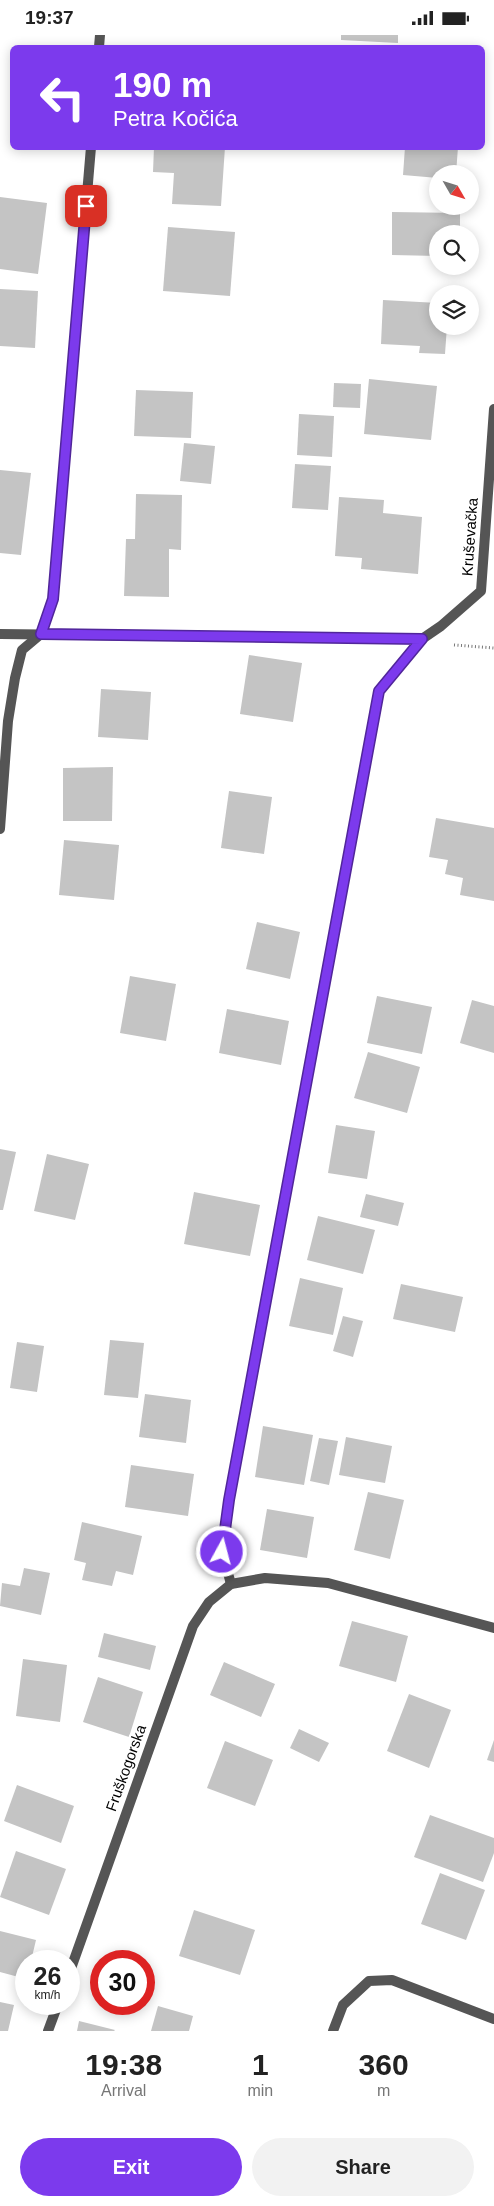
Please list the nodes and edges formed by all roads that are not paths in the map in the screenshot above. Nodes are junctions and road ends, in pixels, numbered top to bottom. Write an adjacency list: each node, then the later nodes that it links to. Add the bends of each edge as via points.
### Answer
1 (91, 150): 3 (street, via 53,599)
2 (494, 409): 5 (street, Kruševačka, via 481,591)
3 (41, 634): 4 (street); 5 (street); 6 (street, via 22,649 15,678 8,721)
4 (0, 635)
5 (422, 639): 7 (street, via 379,691 229,1500 222,1552)
6 (0, 829)
7 (231, 1584): 8 (street, Fruškogorska, via 265,1577 328,1583); 9 (street, Fruškogorska, via 209,1602 192,1626)
8 (494, 1628)
9 (77, 1950)
10 (54, 2015): 12 (street)
11 (494, 2019): 13 (street, via 392,1980 369,1981 343,2005)
12 (48, 2031)
13 (333, 2031)

